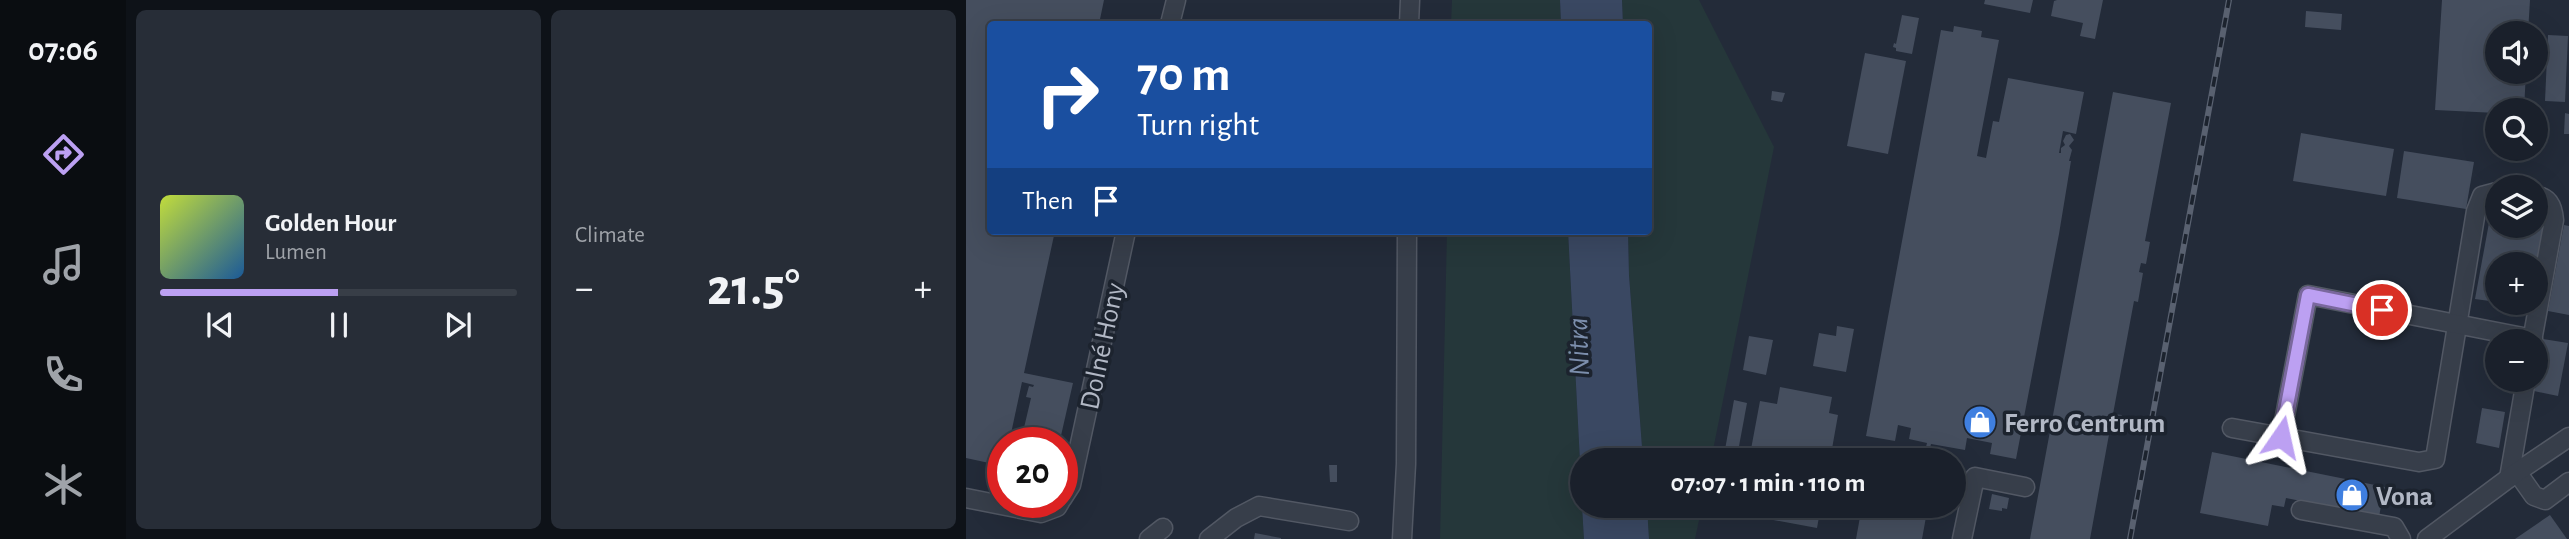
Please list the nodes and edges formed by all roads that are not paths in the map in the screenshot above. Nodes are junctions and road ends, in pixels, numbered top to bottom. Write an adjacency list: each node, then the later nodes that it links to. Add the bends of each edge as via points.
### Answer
1 (1176, 0): 3 (street)
2 (1410, 0): 4 (street)
3 (1171, 21)
4 (1409, 21)
5 (2485, 195): 9 (street, via 2476,211)
6 (2548, 202): 10 (street, via 2554,220)
7 (1125, 235): 16 (street, Dolné Hony)
8 (1407, 235): 25 (street)
9 (2457, 325): 11 (street); 14 (street, via 2435,459 2419,462); 14 (street, via 2308,295)
10 (2535, 329)
11 (2485, 331)
12 (2524, 392): 17 (street)
13 (2232, 428): 14 (street)
14 (2281, 437)
15 (2569, 437): 17 (street)
16 (1078, 453)
17 (2513, 475): 18 (street, via 2533,496 2545,500); 28 (street)
18 (2569, 482)
19 (2025, 487): 26 (street, via 1975,477)
20 (966, 498): 21 (street, Dolné Hony)
21 (987, 502)
22 (2301, 510): 27 (street, via 2394,527)
23 (1349, 521): 24 (street, via 1259,506)
24 (1209, 539)
25 (1402, 539)
26 (1962, 539)
27 (2401, 539)
28 (2427, 539)

